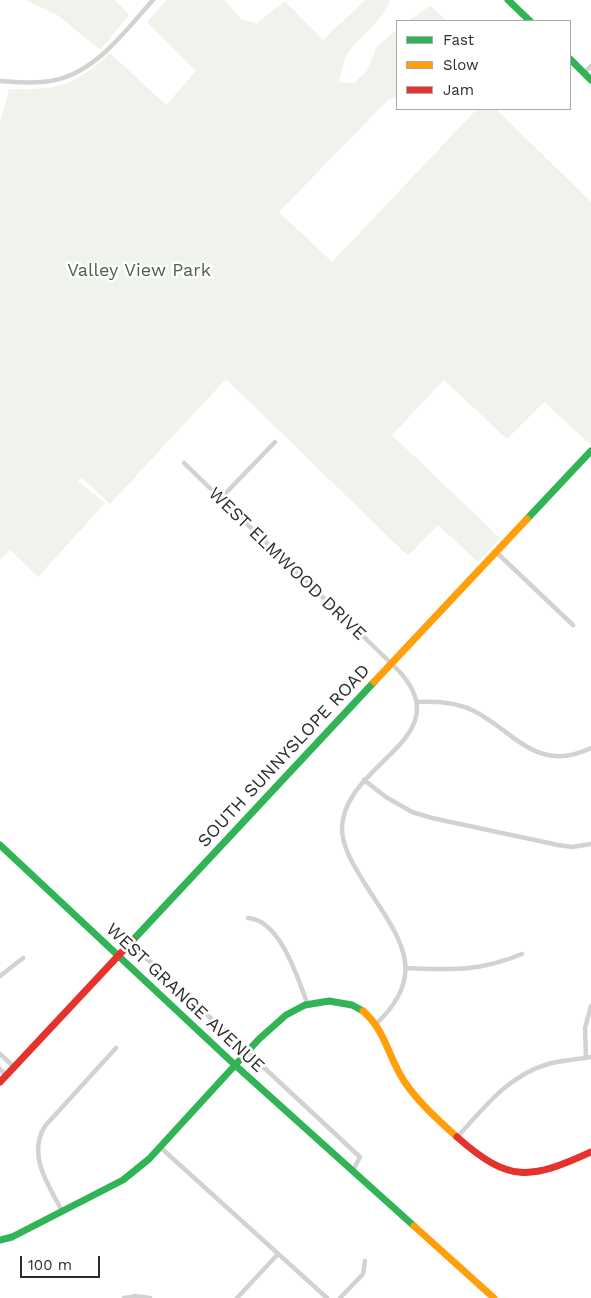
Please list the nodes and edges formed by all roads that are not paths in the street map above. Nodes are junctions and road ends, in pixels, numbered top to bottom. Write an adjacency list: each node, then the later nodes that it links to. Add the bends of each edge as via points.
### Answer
1 (153, 0): 8 (street, via 103,54 70,76 51,81)
2 (508, 0): 3 (street)
3 (529, 20)
4 (571, 60): 6 (street)
5 (591, 66): 6 (street)
6 (584, 74): 7 (street)
7 (591, 80)
8 (0, 81)
9 (275, 442): 12 (street)
10 (591, 451): 13 (street, SOUTH SUNNYSLOPE ROAD)
11 (184, 463): 12 (street, WEST ELMWOOD DRIVE)
12 (220, 499): 15 (street, WEST ELMWOOD DRIVE)
13 (496, 552): 14 (street); 15 (street, SOUTH SUNNYSLOPE ROAD)
14 (573, 625)
15 (391, 664): 16 (street, WEST ELMWOOD DRIVE, via 412,686); 22 (street, SOUTH SUNNYSLOPE ROAD)
16 (418, 702): 17 (street, via 466,707 525,747 538,752 577,754); 18 (street, via 411,730)
17 (591, 748)
18 (364, 780): 19 (street, via 396,804 432,818 558,845); 26 (street, via 345,810 342,829 345,846 394,932)
19 (591, 844)
20 (2, 849): 24 (street, WEST GRANGE AVENUE)
21 (248, 918): 28 (street, via 264,923 279,941 290,958)
22 (129, 942): 24 (street, SOUTH SUNNYSLOPE ROAD); 32 (street, WEST GRANGE AVENUE)
23 (522, 954): 26 (street, via 476,969)
24 (117, 955): 35 (street, WEST GRANGE AVENUE); 36 (street, SOUTH SUNNYSLOPE ROAD)
25 (23, 958): 27 (street)
26 (406, 968): 30 (street, via 401,995)
27 (0, 976)
28 (307, 1003): 30 (street, via 340,1001 362,1010); 32 (street, via 286,1014)
29 (591, 1006): 34 (street, via 585,1028)
30 (376, 1024): 40 (street, via 404,1082)
31 (116, 1048): 44 (street, via 45,1126 39,1137 38,1159)
32 (246, 1052): 35 (street); 43 (street, WEST GRANGE AVENUE, via 360,1157)
33 (0, 1054): 36 (street)
34 (589, 1058): 40 (street, via 544,1065 521,1076 499,1092)
35 (235, 1065): 41 (street); 43 (street, WEST GRANGE AVENUE)
36 (14, 1067): 38 (street, SOUTH SUNNYSLOPE ROAD)
37 (0, 1069): 38 (street)
38 (6, 1075): 39 (street, SOUTH SUNNYSLOPE ROAD)
39 (0, 1082)
40 (458, 1136): 42 (street, via 484,1159 515,1173 540,1172)
41 (160, 1148): 44 (street, via 124,1180); 46 (street)
42 (591, 1152)
43 (353, 1170): 53 (street, WEST GRANGE AVENUE)
44 (62, 1211): 45 (street)
45 (0, 1240)
46 (278, 1254): 50 (street); 51 (street)
47 (365, 1261): 52 (street, via 362,1274)
48 (124, 1298): 49 (street)
49 (150, 1298)
50 (237, 1298)
51 (327, 1298)
52 (340, 1298)
53 (494, 1298)

